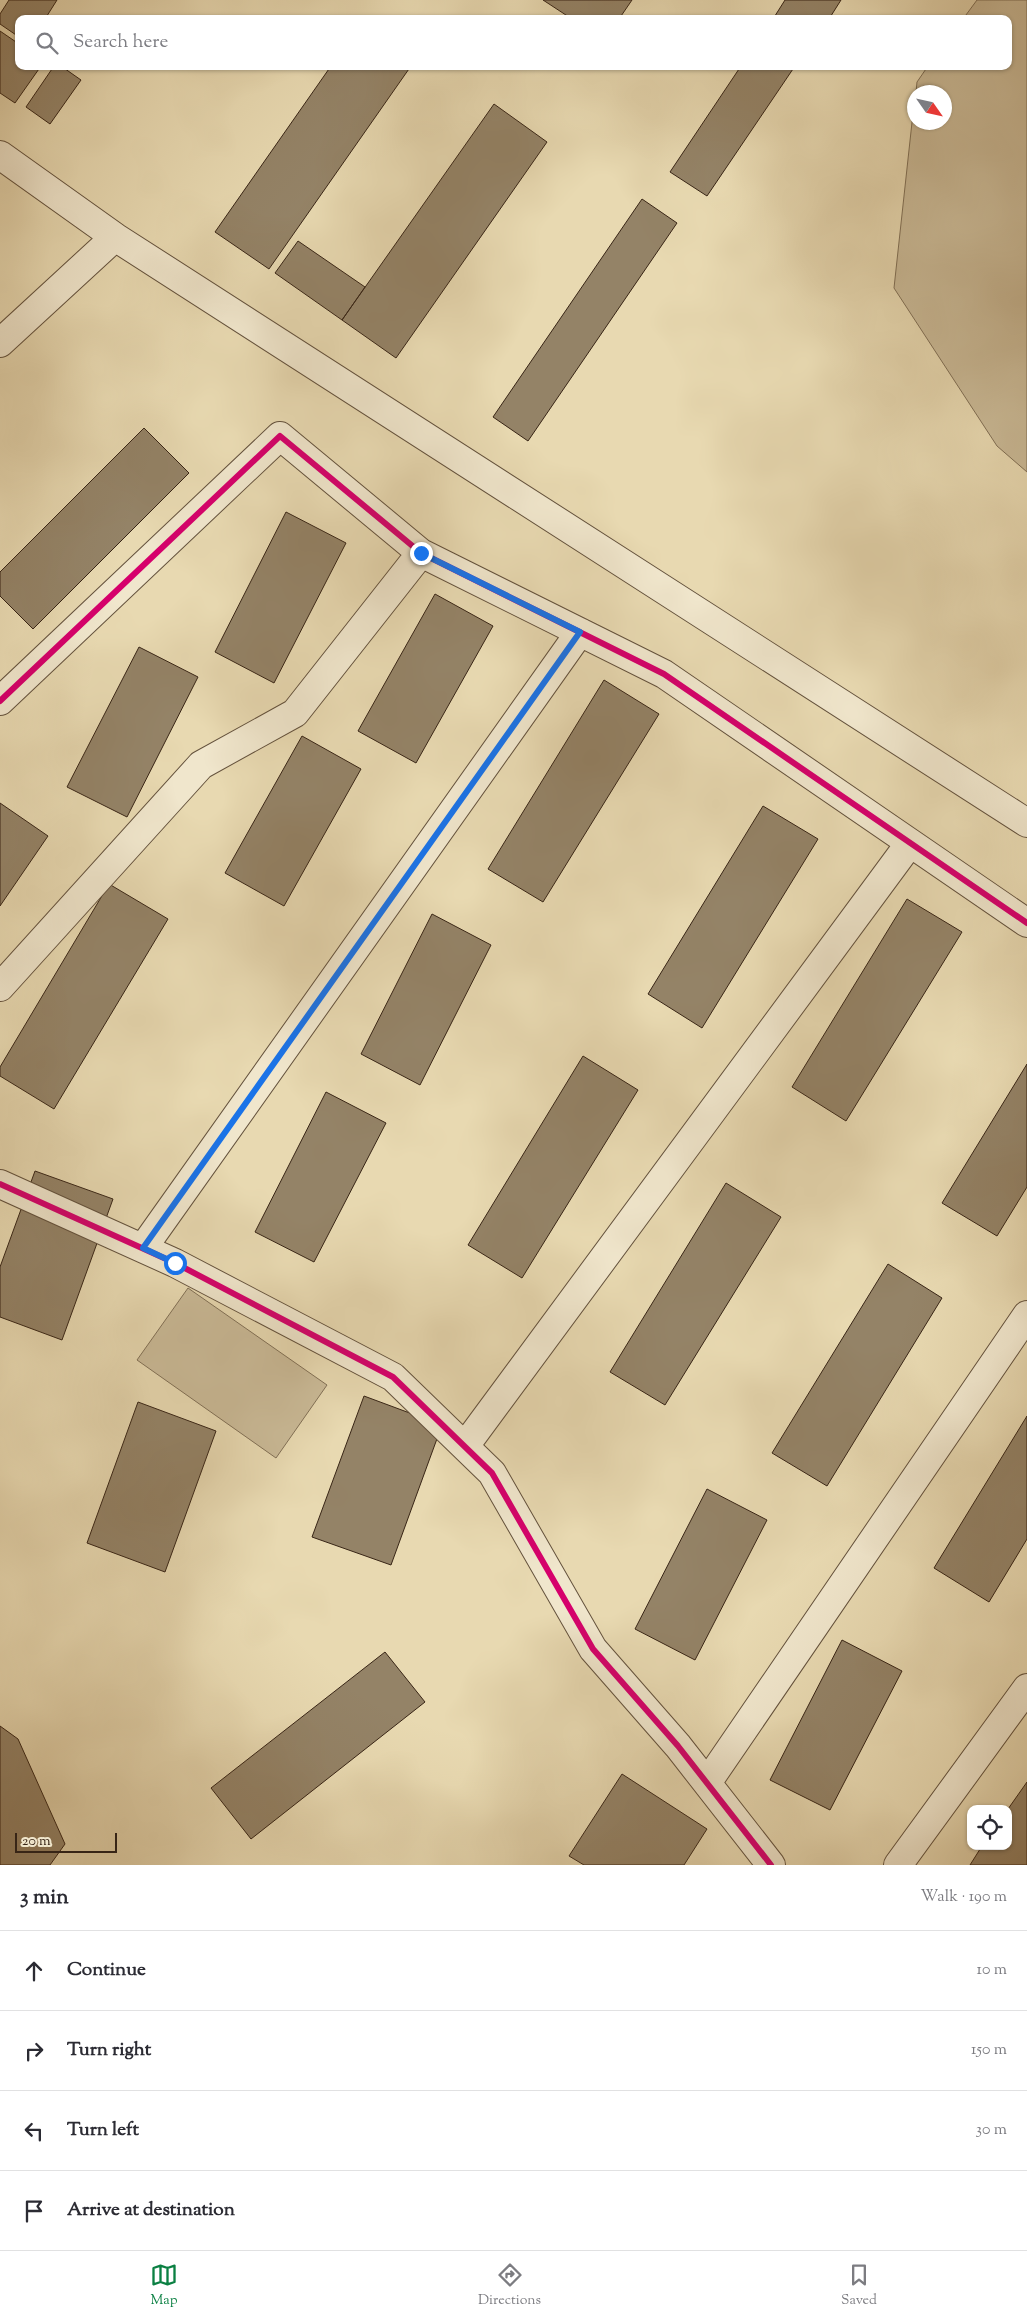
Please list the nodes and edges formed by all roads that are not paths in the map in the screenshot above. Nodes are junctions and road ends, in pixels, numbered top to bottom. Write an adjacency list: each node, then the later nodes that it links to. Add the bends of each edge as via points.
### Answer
1 (0, 155): 2 (street)
2 (115, 237): 3 (street); 7 (street)
3 (0, 343)
4 (421, 553): 5 (street); 6 (street, via 280,436); 10 (street, via 295,713 201,765)
5 (580, 632): 8 (street, via 664,674); 12 (street)
6 (0, 701)
7 (1027, 823)
8 (910, 843): 9 (street); 14 (street)
9 (1027, 923)
10 (0, 987)
11 (0, 1184): 12 (street)
12 (143, 1248): 14 (street, via 394,1377)
13 (1027, 1315): 16 (street)
14 (465, 1446): 16 (street, via 492,1473 593,1649)
15 (1027, 1688): 18 (street)
16 (707, 1783): 17 (street)
17 (771, 1865)
18 (898, 1865)

